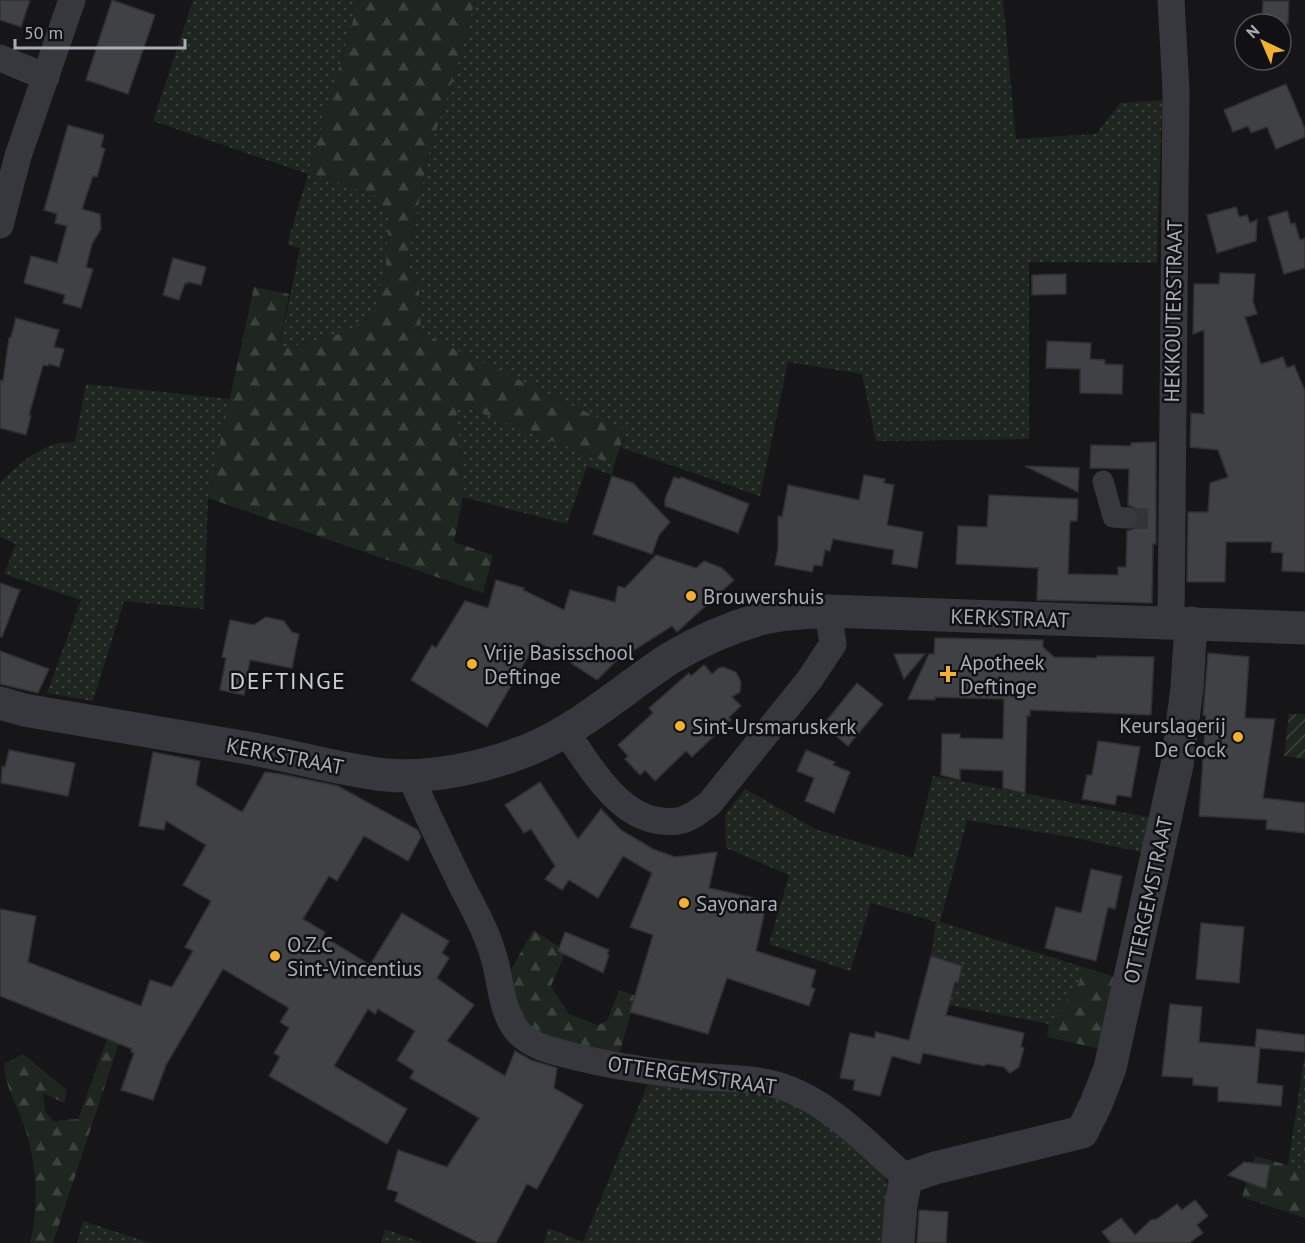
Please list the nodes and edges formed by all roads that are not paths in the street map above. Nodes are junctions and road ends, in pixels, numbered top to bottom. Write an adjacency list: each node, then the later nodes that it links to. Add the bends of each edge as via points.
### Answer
1 (72, 0): 4 (street)
2 (1171, 0): 9 (street, HEKKOUTERSTRAAT, via 1176,90 1164,519)
3 (0, 58): 4 (street)
4 (46, 77): 5 (street, via 18,156)
5 (0, 225)
6 (1103, 481): 7 (street, via 1113,517)
7 (1127, 518)
8 (828, 611): 9 (street, KERKSTRAAT); 12 (street, KERKSTRAAT, via 762,619 707,639 669,659); 12 (street, via 833,644 810,679 710,803 693,816 679,821 656,821 626,808)
9 (1181, 623): 10 (street, KERKSTRAAT); 14 (street, OTTERGEMSTRAAT, via 1187,688 1177,765 1110,1068 1096,1104 1082,1132 935,1167)
10 (1305, 628)
11 (0, 703): 13 (street, KERKSTRAAT, via 362,771)
12 (565, 731): 13 (street, KERKSTRAAT, via 529,749 480,765)
13 (410, 775): 14 (street, OTTERGEMSTRAAT, via 482,921 508,1014 525,1038 536,1046 653,1072 782,1086 830,1113)
14 (906, 1178): 15 (street)
15 (898, 1243)

